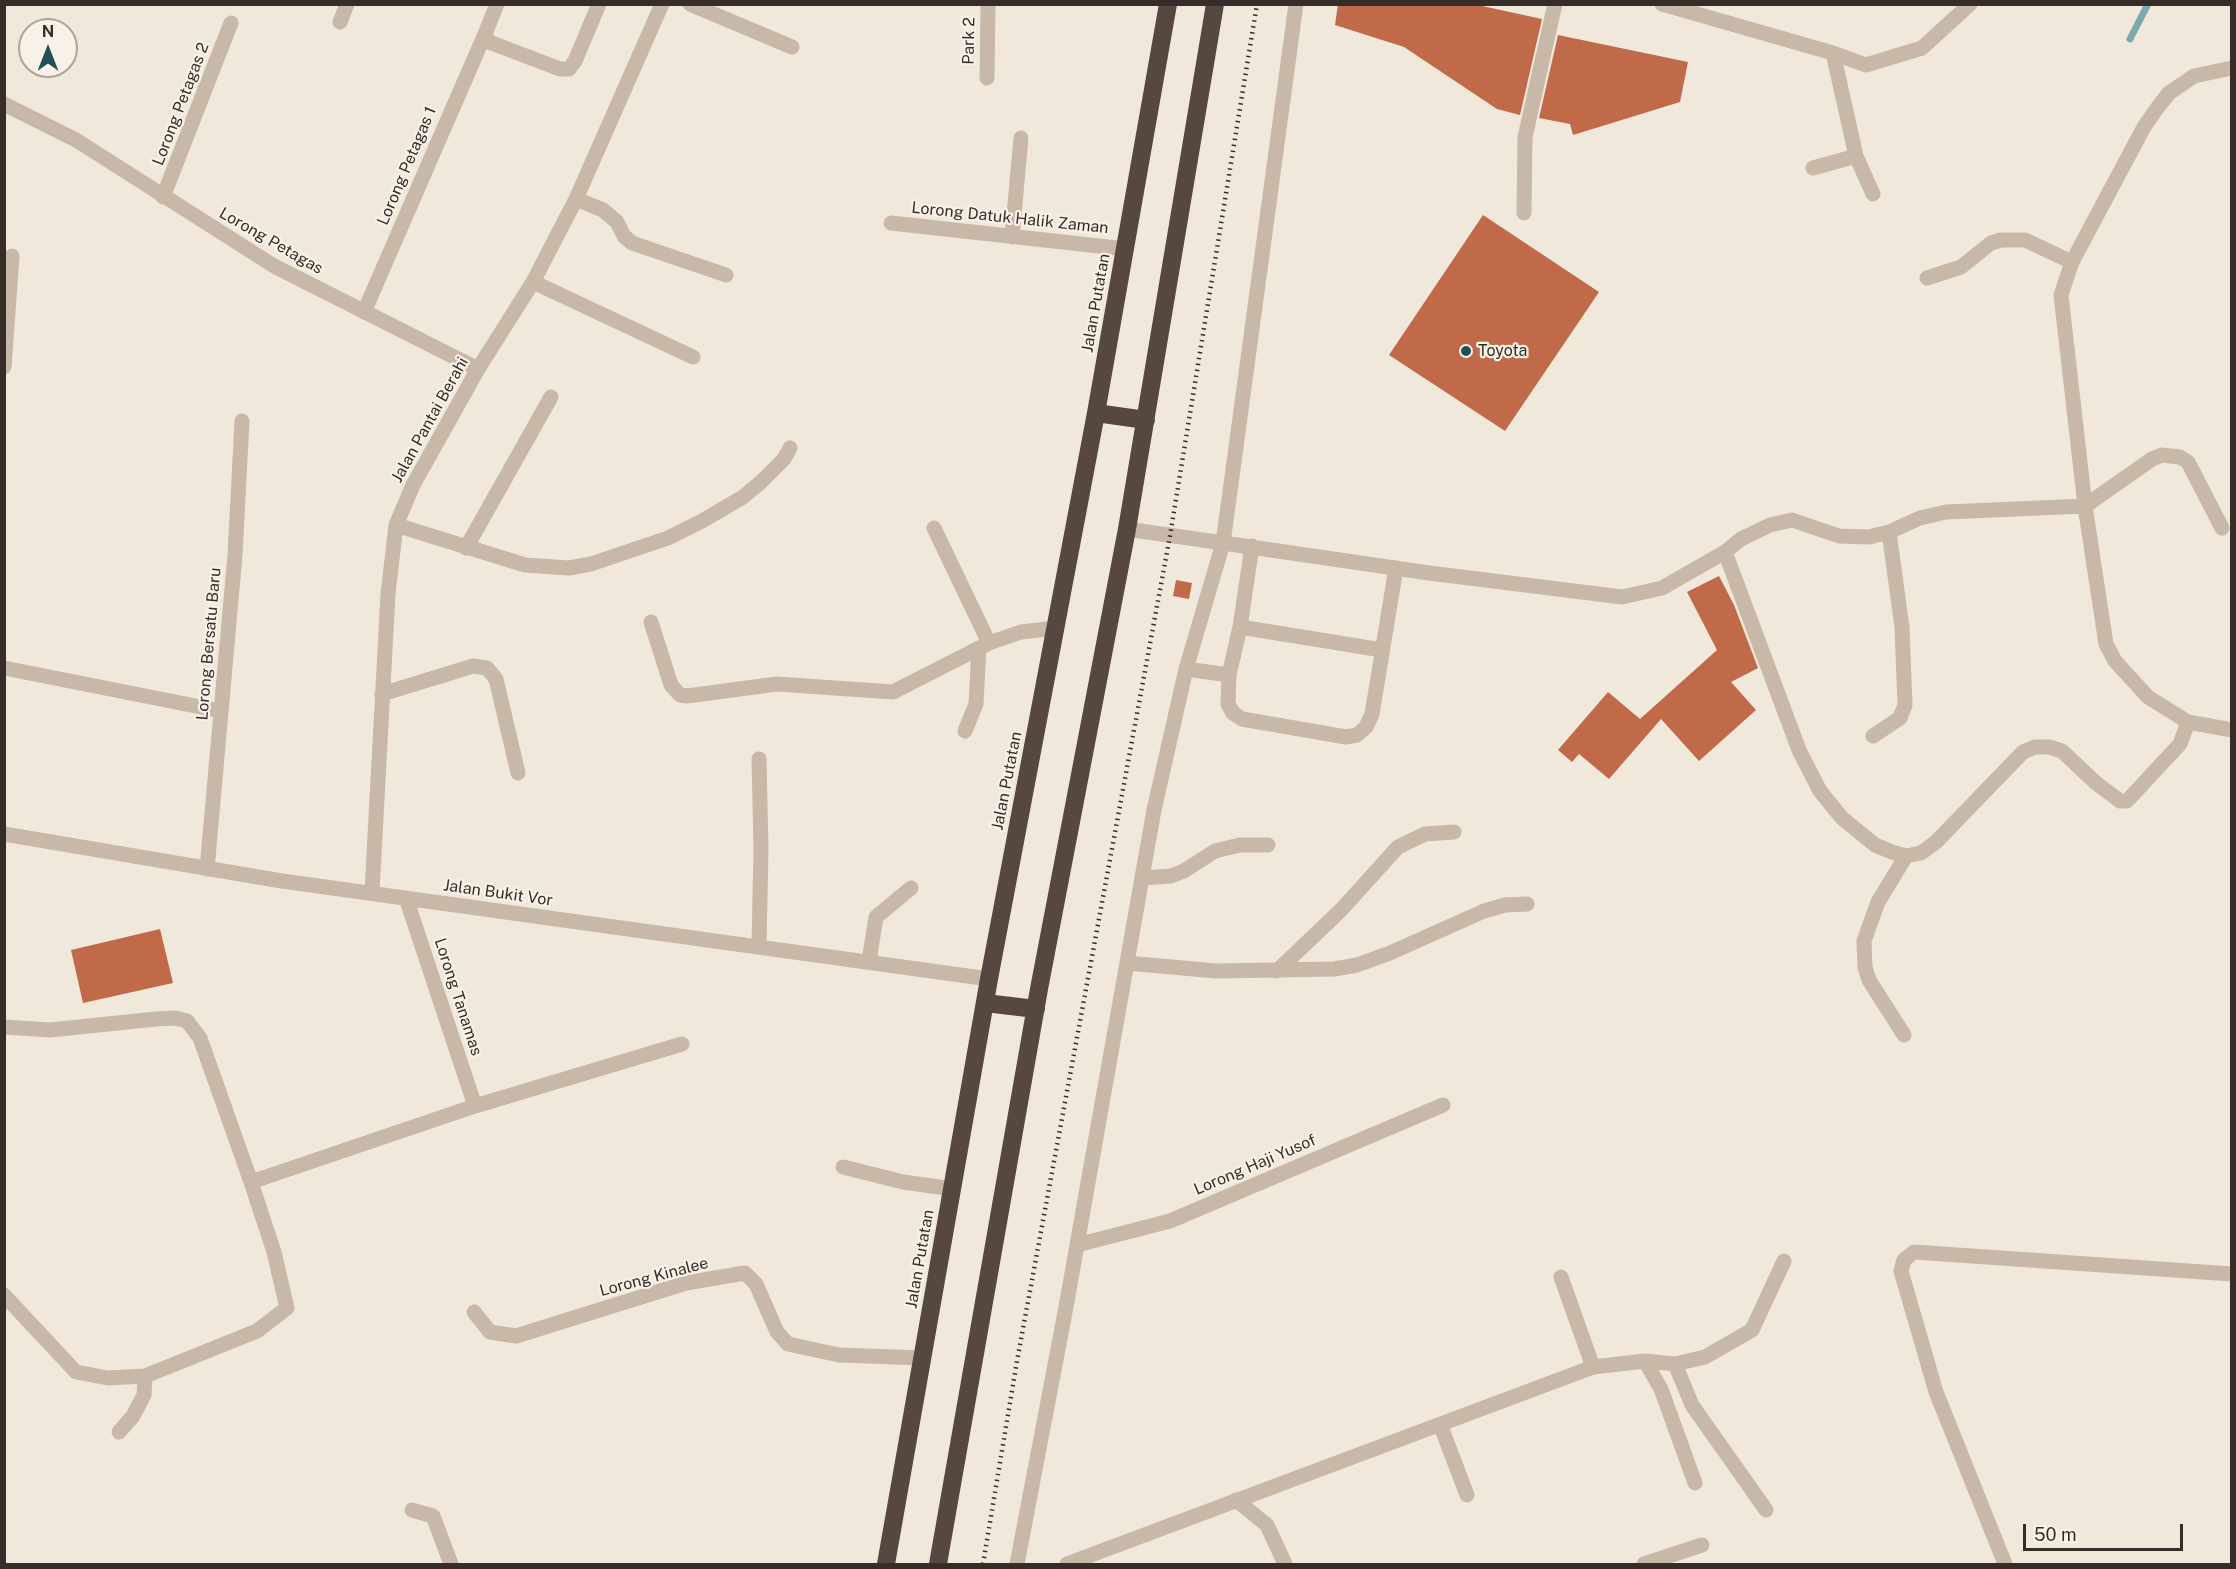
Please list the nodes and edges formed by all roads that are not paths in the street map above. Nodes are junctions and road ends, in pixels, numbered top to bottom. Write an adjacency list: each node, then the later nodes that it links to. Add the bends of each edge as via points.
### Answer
1 (347, 4): 13 (street)
2 (496, 4): 15 (street, Lorong Petagas 1)
3 (599, 4): 15 (street, via 569,69 489,42)
4 (662, 4): 26 (street, Jalan Pantai Berahi)
5 (690, 4): 16 (street)
6 (988, 4): 19 (street, Park 2)
7 (1168, 4): 30 (highway, Jalan Putatan)
8 (1215, 4): 42 (highway)
9 (1296, 4): 51 (street)
10 (1555, 4): 27 (street, via 1525,136)
11 (1662, 4): 17 (street)
12 (1970, 4): 17 (street, via 1922,48 1866,65)
13 (340, 22)
14 (231, 23): 25 (street, Lorong Petagas 2)
15 (485, 34): 36 (street, Lorong Petagas 1)
16 (792, 47)
17 (1833, 53): 22 (street)
18 (2232, 68): 32 (street, via 2194,76 2169,93 2144,127)
19 (987, 78)
20 (4, 104): 25 (street, Lorong Petagas, via 55,128)
21 (1022, 138): 29 (street)
22 (1856, 156): 23 (street); 24 (street)
23 (1813, 168)
24 (1873, 194)
25 (163, 197): 36 (street, Lorong Petagas, via 274,266)
26 (576, 199): 33 (street, via 603,210 632,243); 35 (street, Jalan Pantai Berahi)
27 (1524, 213)
28 (891, 223): 29 (street, Lorong Datuk Halik Zaman)
29 (1012, 237): 30 (street, Lorong Datuk Halik Zaman)
30 (1126, 249): 41 (highway, Jalan Putatan)
31 (12, 256): 38 (street)
32 (2072, 262): 34 (street, via 2025,240 2001,240 1991,243 1961,267); 45 (street, via 2062,302)
33 (726, 275)
34 (1927, 278)
35 (533, 282): 37 (street); 39 (street, Jalan Pantai Berahi)
36 (364, 312): 39 (street, Lorong Petagas)
37 (693, 357)
38 (4, 367)
39 (478, 369): 46 (street, Jalan Pantai Berahi, via 413,485)
40 (551, 397): 53 (street)
41 (1096, 413): 42 (highway); 58 (highway, Jalan Putatan)
42 (1146, 420): 49 (highway)
43 (242, 421): 65 (street, Lorong Bersatu Baru)
44 (790, 448): 53 (street, via 743,497 668,538 613,558 569,568 544,568)
45 (2085, 506): 48 (street, via 2152,459 2171,455 2188,462); 50 (street, via 1947,512 1920,518); 66 (street, via 2106,644 2132,683)
46 (396, 525): 53 (street); 64 (street, Jalan Pantai Berahi, via 389,568)
47 (934, 528): 59 (street)
48 (2222, 528)
49 (1127, 529): 51 (street); 88 (highway)
50 (1889, 532): 54 (street, via 1869,537 1839,536 1792,520 1754,531); 69 (street, via 1903,637 1905,705 1900,718)
51 (1223, 543): 52 (street); 62 (street)
52 (1252, 546): 55 (street); 57 (street)
53 (466, 548)
54 (1725, 552): 55 (street, via 1662,588 1622,597); 75 (street, via 1799,750 1820,791 1842,818 1875,845)
55 (1396, 568): 60 (street)
56 (651, 622): 59 (street, via 671,685 680,695 687,696 777,684 893,692)
57 (1240, 627): 60 (street); 63 (street)
58 (1056, 628): 59 (street, via 1021,632); 86 (highway, Jalan Putatan)
59 (984, 646): 68 (street, via 976,704)
60 (1382, 650): 63 (street, via 1372,714 1357,735 1346,737 1242,719 1228,704)
61 (4, 668): 65 (street)
62 (1186, 669): 63 (street); 77 (street)
63 (1229, 675)
64 (382, 694): 71 (street, via 473,666 486,668 496,679); 79 (street, Jalan Pantai Berahi)
65 (221, 711): 76 (street, Lorong Bersatu Baru)
66 (2188, 722): 67 (street); 75 (street, via 2180,744 2127,801 2120,801 2096,783 2062,752 2035,747 2023,752 1936,842 1921,853)
67 (2232, 730)
68 (966, 731)
69 (1873, 736)
70 (759, 759): 82 (street)
71 (518, 773)
72 (1454, 832): 85 (street, via 1425,834 1398,847 1341,910)
73 (4, 834): 76 (street, Jalan Bukit Vor)
74 (1268, 845): 77 (street, via 1240,845 1215,851 1171,876)
75 (1906, 856): 90 (street, via 1878,902 1864,941 1869,980)
76 (207, 868): 79 (street, Jalan Bukit Vor)
77 (1142, 878): 84 (street)
78 (911, 888): 83 (street, via 876,917)
79 (372, 892): 80 (street, Jalan Bukit Vor)
80 (406, 898): 82 (street, Jalan Bukit Vor); 93 (street, Lorong Tanamas)
81 (1527, 904): 85 (street, via 1484,911 1357,965)
82 (759, 946): 83 (street, Jalan Bukit Vor)
83 (869, 961): 86 (street, Jalan Bukit Vor)
84 (1127, 963): 85 (street, via 1216,971); 97 (street)
85 (1276, 971)
86 (988, 979): 87 (highway, Jalan Putatan)
87 (985, 1003): 88 (highway); 96 (highway, Jalan Putatan)
88 (1036, 1009): 118 (highway)
89 (4, 1027): 95 (street, via 50,1030 156,1019 187,1021 200,1038)
90 (1904, 1035)
91 (682, 1044): 93 (street)
92 (1443, 1105): 97 (street, Lorong Haji Yusof, via 1170,1221)
93 (475, 1106): 95 (street)
94 (843, 1167): 96 (street)
95 (251, 1182): 107 (street, via 287,1308 257,1331)
96 (953, 1189): 103 (highway, Jalan Putatan)
97 (1077, 1245): 119 (street)
98 (1784, 1261): 105 (street, via 1752,1330 1704,1357)
99 (2232, 1274): 123 (street, via 1914,1252 1904,1260 1901,1271 1936,1392)
100 (1561, 1276): 106 (street)
101 (4, 1295): 107 (street, via 76,1372 108,1378)
102 (474, 1312): 103 (street, Lorong Kinalee, via 490,1332 516,1336 686,1283 746,1273 756,1284 777,1332 788,1344 839,1355)
103 (923, 1358): 117 (highway, Jalan Putatan)
104 (1645, 1361): 105 (street); 106 (street); 110 (street, via 1661,1389)
105 (1676, 1364): 114 (street, via 1692,1405)
106 (1593, 1367): 108 (street)
107 (145, 1376): 109 (street, via 144,1395)
108 (1440, 1424): 111 (street); 112 (street)
109 (119, 1432)
110 (1695, 1483)
111 (1467, 1495)
112 (1236, 1500): 120 (street); 121 (street, via 1267,1525)
113 (412, 1510): 116 (street, via 433,1516)
114 (1766, 1510)
115 (1702, 1545): 122 (street)
116 (451, 1564)
117 (886, 1564)
118 (938, 1564)
119 (1017, 1564)
120 (1067, 1564)
121 (1285, 1564)
122 (1644, 1564)
123 (2005, 1564)

